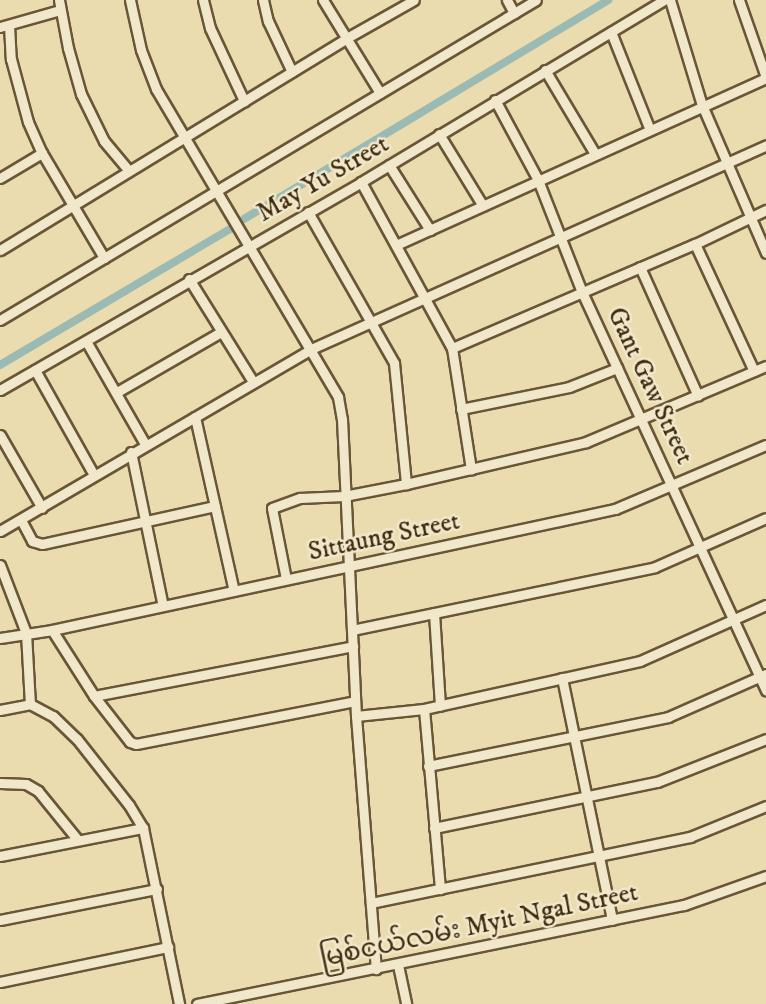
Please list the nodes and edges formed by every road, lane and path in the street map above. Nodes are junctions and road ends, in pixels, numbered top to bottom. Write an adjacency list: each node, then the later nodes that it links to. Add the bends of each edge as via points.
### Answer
1 (130, 0): 25 (street, via 146,69)
2 (203, 0): 21 (street, via 210,28)
3 (263, 0): 17 (street)
4 (323, 0): 15 (street)
5 (414, 0): 15 (street)
6 (507, 0): 12 (street)
7 (536, 0): 12 (street)
8 (664, 0): 14 (street, May Yu Street)
9 (670, 0): 22 (street)
10 (739, 0): 18 (street)
11 (60, 5): 13 (street); 31 (street, via 81,94 104,141)
12 (514, 13): 19 (street)
13 (5, 26): 27 (street, via 20,98)
14 (611, 32): 16 (street, May Yu Street); 23 (street)
15 (345, 38): 17 (street); 19 (street)
16 (545, 70): 20 (street, May Yu Street); 28 (street)
17 (292, 72): 21 (street)
18 (766, 77): 22 (street)
19 (380, 93): 35 (street)
20 (495, 100): 24 (street, May Yu Street); 33 (street, Gant Gaw Street)
21 (244, 101): 25 (street)
22 (702, 105): 23 (street); 29 (street)
23 (650, 130): 28 (street)
24 (439, 134): 30 (street, May Yu Street); 36 (street)
25 (184, 136): 31 (street); 35 (street)
26 (766, 145): 29 (street)
27 (42, 153): 32 (street); 37 (street)
28 (595, 154): 33 (street)
29 (727, 163): 40 (street); 42 (street)
30 (389, 165): 34 (street, May Yu Street); 41 (street)
31 (128, 170): 37 (street)
32 (0, 178)
33 (538, 180): 36 (street); 42 (street, Gant Gaw Street)
34 (361, 182): 39 (street, May Yu Street); 44 (street)
35 (216, 191): 45 (street); 48 (street)
36 (483, 205): 41 (street)
37 (73, 206): 46 (street); 48 (street)
38 (766, 210): 40 (street)
39 (308, 212): 45 (street, May Yu Street); 54 (street)
40 (750, 217): 43 (street); 47 (street)
41 (430, 230): 44 (street)
42 (562, 238): 51 (street, Gant Gaw Street); 52 (street)
43 (695, 244): 49 (street); 62 (street)
44 (396, 245): 52 (street)
45 (248, 246): 50 (street, May Yu Street); 58 (street)
46 (0, 250)
47 (766, 253)
48 (104, 258): 53 (street)
49 (640, 267): 51 (street); 66 (street)
50 (189, 279): 55 (street); 56 (street, May Yu Street)
51 (582, 292): 57 (street); 60 (street, Gant Gaw Street)
52 (425, 298): 54 (street); 57 (street)
53 (0, 320)
54 (369, 321): 58 (street); 76 (street, via 394,363)
55 (221, 332): 63 (street); 65 (street)
56 (86, 341): 61 (street, May Yu Street); 65 (street)
57 (452, 348): 67 (street)
58 (311, 349): 63 (street); 78 (street, via 338,397)
59 (766, 366): 62 (street)
60 (617, 368): 67 (street, via 569,387); 69 (street, Gant Gaw Street)
61 (35, 370): 64 (street, May Yu Street); 75 (street)
62 (754, 371): 66 (street)
63 (253, 382): 68 (street)
64 (0, 390)
65 (117, 392): 71 (street)
66 (698, 396): 69 (street)
67 (461, 409): 74 (street)
68 (195, 417): 71 (street); 79 (street)
69 (641, 421): 74 (street, via 586,442); 77 (street, Gant Gaw Street)
70 (0, 435): 80 (street)
71 (145, 444): 73 (street)
72 (766, 445): 77 (street, Sittaung Street)
73 (131, 452): 75 (street); 83 (street)
74 (471, 470): 76 (street)
75 (94, 475): 80 (street)
76 (406, 484): 78 (street)
77 (674, 485): 85 (street, Gant Gaw Street); 87 (street, Sittaung Street, via 615,509)
78 (344, 496): 87 (street); 88 (street, via 300,498 272,508)
79 (215, 506): 83 (street); 89 (street)
80 (42, 508): 82 (street)
81 (766, 517): 85 (street)
82 (22, 520): 83 (street, via 32,541 42,544); 84 (street)
83 (146, 522): 90 (street)
84 (0, 531)
85 (702, 547): 92 (street, via 654,567); 93 (street, Gant Gaw Street)
86 (0, 565): 96 (street)
87 (349, 566): 88 (street, Sittaung Street); 95 (street)
88 (286, 579): 89 (street, Sittaung Street)
89 (234, 591): 90 (street, Sittaung Street)
90 (163, 606): 94 (street, Sittaung Street)
91 (766, 606): 93 (street)
92 (434, 613): 95 (street); 105 (street)
93 (734, 620): 99 (street, Gant Gaw Street); 100 (street, via 640,661)
94 (52, 631): 96 (street, Sittaung Street); 102 (street)
95 (352, 631): 98 (street)
96 (26, 633): 97 (street, Sittaung Street); 104 (street)
97 (0, 638)
98 (353, 646): 102 (street); 103 (street)
99 (763, 675): 101 (street, Gant Gaw Street); 109 (street, via 668,717)
100 (562, 678): 105 (street); 109 (street)
101 (766, 691)
102 (94, 696): 103 (street, via 130,741 141,744)
103 (355, 701): 108 (street)
104 (30, 704): 107 (street); 115 (street, via 53,716 77,739)
105 (440, 706): 106 (street)
106 (424, 709): 108 (street); 111 (street)
107 (0, 710)
108 (356, 716): 123 (street)
109 (572, 736): 111 (street); 113 (street)
110 (766, 739): 113 (street, via 681,774)
111 (428, 766): 116 (street)
112 (0, 783): 117 (street, via 26,784 38,791)
113 (587, 797): 116 (street); 119 (street)
114 (766, 806): 119 (street, via 698,834)
115 (143, 828): 117 (street); 121 (street)
116 (434, 828): 122 (street)
117 (77, 839): 118 (street)
118 (0, 856)
119 (599, 856): 122 (street); 125 (street)
120 (766, 876): 125 (street, မြစ်ငယ်လမ်း Myit Ngal Street, via 684,905)
121 (157, 889): 124 (street); 126 (street)
122 (440, 889): 123 (street)
123 (371, 903): 128 (street)
124 (0, 920)
125 (612, 920): 127 (street, မြစ်ငယ်လမ်း Myit Ngal Street)
126 (168, 947): 129 (street); 130 (street)
127 (398, 965): 128 (street, မြစ်ငယ်လမ်း Myit Ngal Street); 132 (street)
128 (376, 969): 131 (street, မြစ်ငယ်လမ်း Myit Ngal Street)
129 (0, 982)
130 (179, 1004)
131 (197, 1004)
132 (406, 1004)

